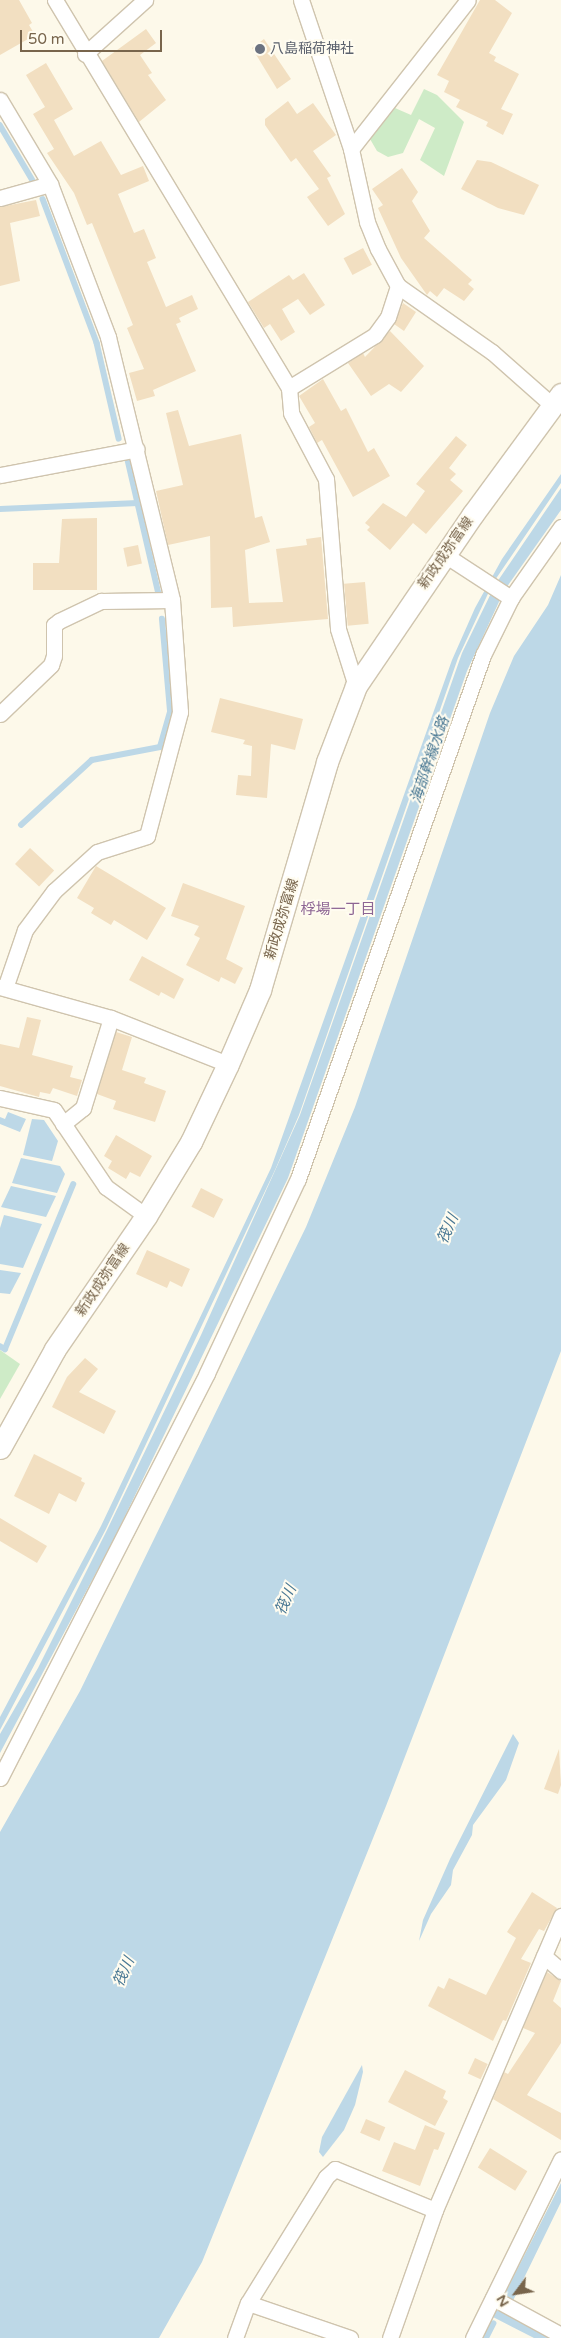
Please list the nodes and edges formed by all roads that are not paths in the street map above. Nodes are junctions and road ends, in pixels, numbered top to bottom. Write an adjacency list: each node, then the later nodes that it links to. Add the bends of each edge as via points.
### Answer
1 (55, 0): 5 (street)
2 (145, 0): 5 (street)
3 (301, 0): 7 (street)
4 (468, 0): 7 (street)
5 (85, 54): 11 (street)
6 (0, 100): 8 (street)
7 (351, 149): 10 (street, via 367,222)
8 (50, 184): 9 (street); 13 (street, via 108,337)
9 (0, 198)
10 (398, 286): 11 (street, via 388,317 375,335); 12 (street)
11 (289, 388): 19 (street, via 290,413 326,479 338,629)
12 (557, 400): 16 (main road, 新政成弥富線)
13 (138, 449): 14 (street); 18 (street)
14 (0, 475)
15 (561, 527): 17 (street)
16 (445, 555): 17 (street); 19 (main road, 新政成弥富線)
17 (509, 597): 28 (street, via 483,655 298,1179 202,1381)
18 (172, 600): 20 (street, via 101,601 59,621 54,625 51,665); 21 (street, via 180,712 147,836 98,852 54,891 26,930)
19 (356, 686): 23 (main road, 新政成弥富線, via 327,762 260,990)
20 (0, 714)
21 (2, 988): 22 (street)
22 (111, 1018): 23 (street); 25 (street, via 84,1108)
23 (228, 1064): 26 (main road, 新政成弥富線, via 191,1142)
24 (0, 1098): 25 (street, via 54,1110)
25 (63, 1124): 26 (street, via 106,1186)
26 (146, 1216): 27 (main road, 新政成弥富線, via 55,1350)
27 (0, 1448)
28 (0, 1778)
29 (561, 1916): 30 (street)
30 (544, 1956): 31 (street); 33 (street)
31 (561, 1972)
32 (561, 2159): 34 (street)
33 (435, 2210): 35 (street, via 335,2169 326,2177); 39 (street)
34 (501, 2302): 36 (street); 40 (street)
35 (248, 2303): 37 (street); 38 (street)
36 (561, 2334)
37 (234, 2338)
38 (350, 2338)
39 (390, 2338)
40 (473, 2338)

